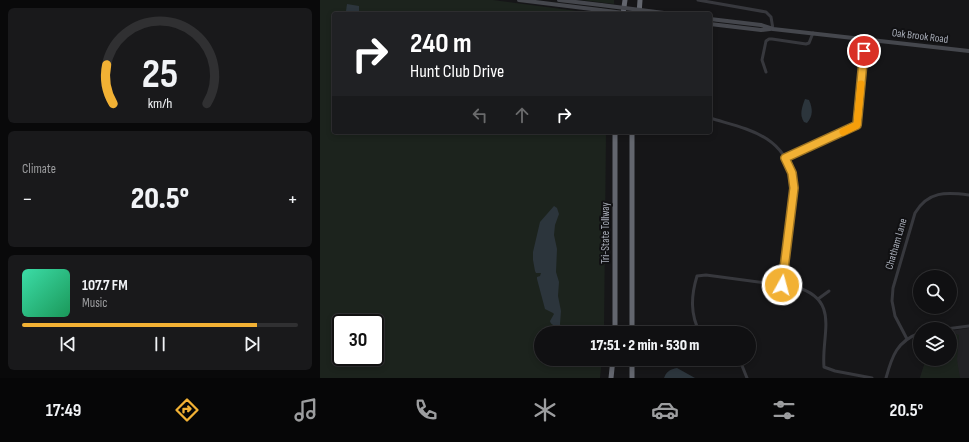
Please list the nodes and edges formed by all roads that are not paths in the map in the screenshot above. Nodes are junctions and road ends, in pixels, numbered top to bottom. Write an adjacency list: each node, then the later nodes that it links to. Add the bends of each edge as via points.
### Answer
1 (519, 0): 6 (main road, bridge)
2 (559, 0): 9 (main road, bridge)
3 (625, 0): 7 (highway)
4 (640, 0): 8 (highway)
5 (698, 0): 12 (street, via 766,12 771,17)
6 (616, 12)
7 (623, 12)
8 (639, 12)
9 (656, 12)
10 (712, 18): 12 (main road, Oak Brook Road)
11 (712, 24): 12 (main road, Oak Brook Road, via 761,30)
12 (773, 28): 13 (main road, Oak Brook Road)
13 (813, 33): 14 (main road, Oak Brook Road); 16 (street, via 806,44 772,39 766,41 762,60)
14 (866, 39): 15 (main road, Oak Brook Road); 20 (street, via 857,125)
15 (969, 51)
16 (766, 72)
17 (712, 119): 20 (street, via 765,138)
18 (615, 134): 25 (highway, Tri-State Tollway)
19 (632, 134): 26 (highway)
20 (785, 158): 22 (street, via 792,173 794,188)
21 (969, 195): 31 (street, Chatham Lane, via 936,195 928,199 915,213 893,289 892,302 897,320)
22 (782, 285): 24 (street, via 800,288); 27 (street, via 697,276 692,307)
23 (829, 291): 24 (street)
24 (818, 299): 40 (street, via 827,324 824,367)
25 (615, 326)
26 (632, 326)
27 (697, 326)
28 (969, 326): 29 (street)
29 (957, 328)
30 (913, 336): 31 (street)
31 (907, 339): 41 (street, via 894,354)
32 (613, 366): 36 (highway)
33 (614, 366): 37 (highway)
34 (632, 366): 38 (highway)
35 (742, 366): 39 (street)
36 (611, 378)
37 (614, 378)
38 (632, 378)
39 (747, 378)
40 (872, 378)
41 (886, 378)

